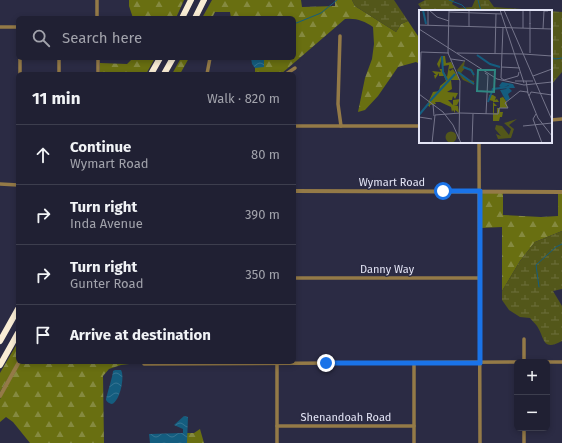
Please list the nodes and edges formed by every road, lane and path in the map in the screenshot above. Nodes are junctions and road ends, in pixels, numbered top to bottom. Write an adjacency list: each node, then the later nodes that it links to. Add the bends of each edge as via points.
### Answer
1 (97, 0): 4 (street)
2 (191, 0): 5 (highway)
3 (204, 0): 6 (highway)
4 (97, 16)
5 (183, 16)
6 (196, 16)
7 (0, 27): 8 (street)
8 (16, 27)
9 (340, 36): 27 (street, via 338,104)
10 (20, 60): 17 (street)
11 (59, 60): 18 (street)
12 (98, 60): 19 (street)
13 (159, 60): 20 (highway)
14 (172, 60): 21 (highway)
15 (210, 60): 22 (street)
16 (295, 68): 23 (street)
17 (20, 72)
18 (59, 72)
19 (98, 72)
20 (152, 72)
21 (165, 72)
22 (207, 72)
23 (289, 72)
24 (562, 119): 25 (street)
25 (552, 120)
26 (296, 126): 27 (street)
27 (341, 126): 28 (street)
28 (419, 126)
29 (479, 143): 33 (street)
30 (0, 184): 31 (street)
31 (16, 184)
32 (296, 191): 33 (street, Wymart Road)
33 (480, 191): 34 (street, Wymart Road); 36 (street)
34 (562, 192)
35 (296, 278): 36 (street, Danny Way)
36 (480, 278): 47 (street)
37 (16, 313): 40 (highway)
38 (16, 337): 50 (highway)
39 (524, 339): 41 (street)
40 (0, 341)
41 (524, 359)
42 (296, 362): 46 (street)
43 (514, 362): 47 (street)
44 (550, 362): 45 (street)
45 (562, 362)
46 (414, 363): 47 (street); 53 (street)
47 (480, 363): 57 (street)
48 (18, 364): 51 (street)
49 (277, 364): 52 (street)
50 (0, 365)
51 (0, 396)
52 (277, 426): 53 (street, Shenandoah Road); 55 (street)
53 (414, 426): 56 (street)
54 (524, 431): 58 (street)
55 (277, 443)
56 (414, 443)
57 (480, 443)
58 (524, 443)

